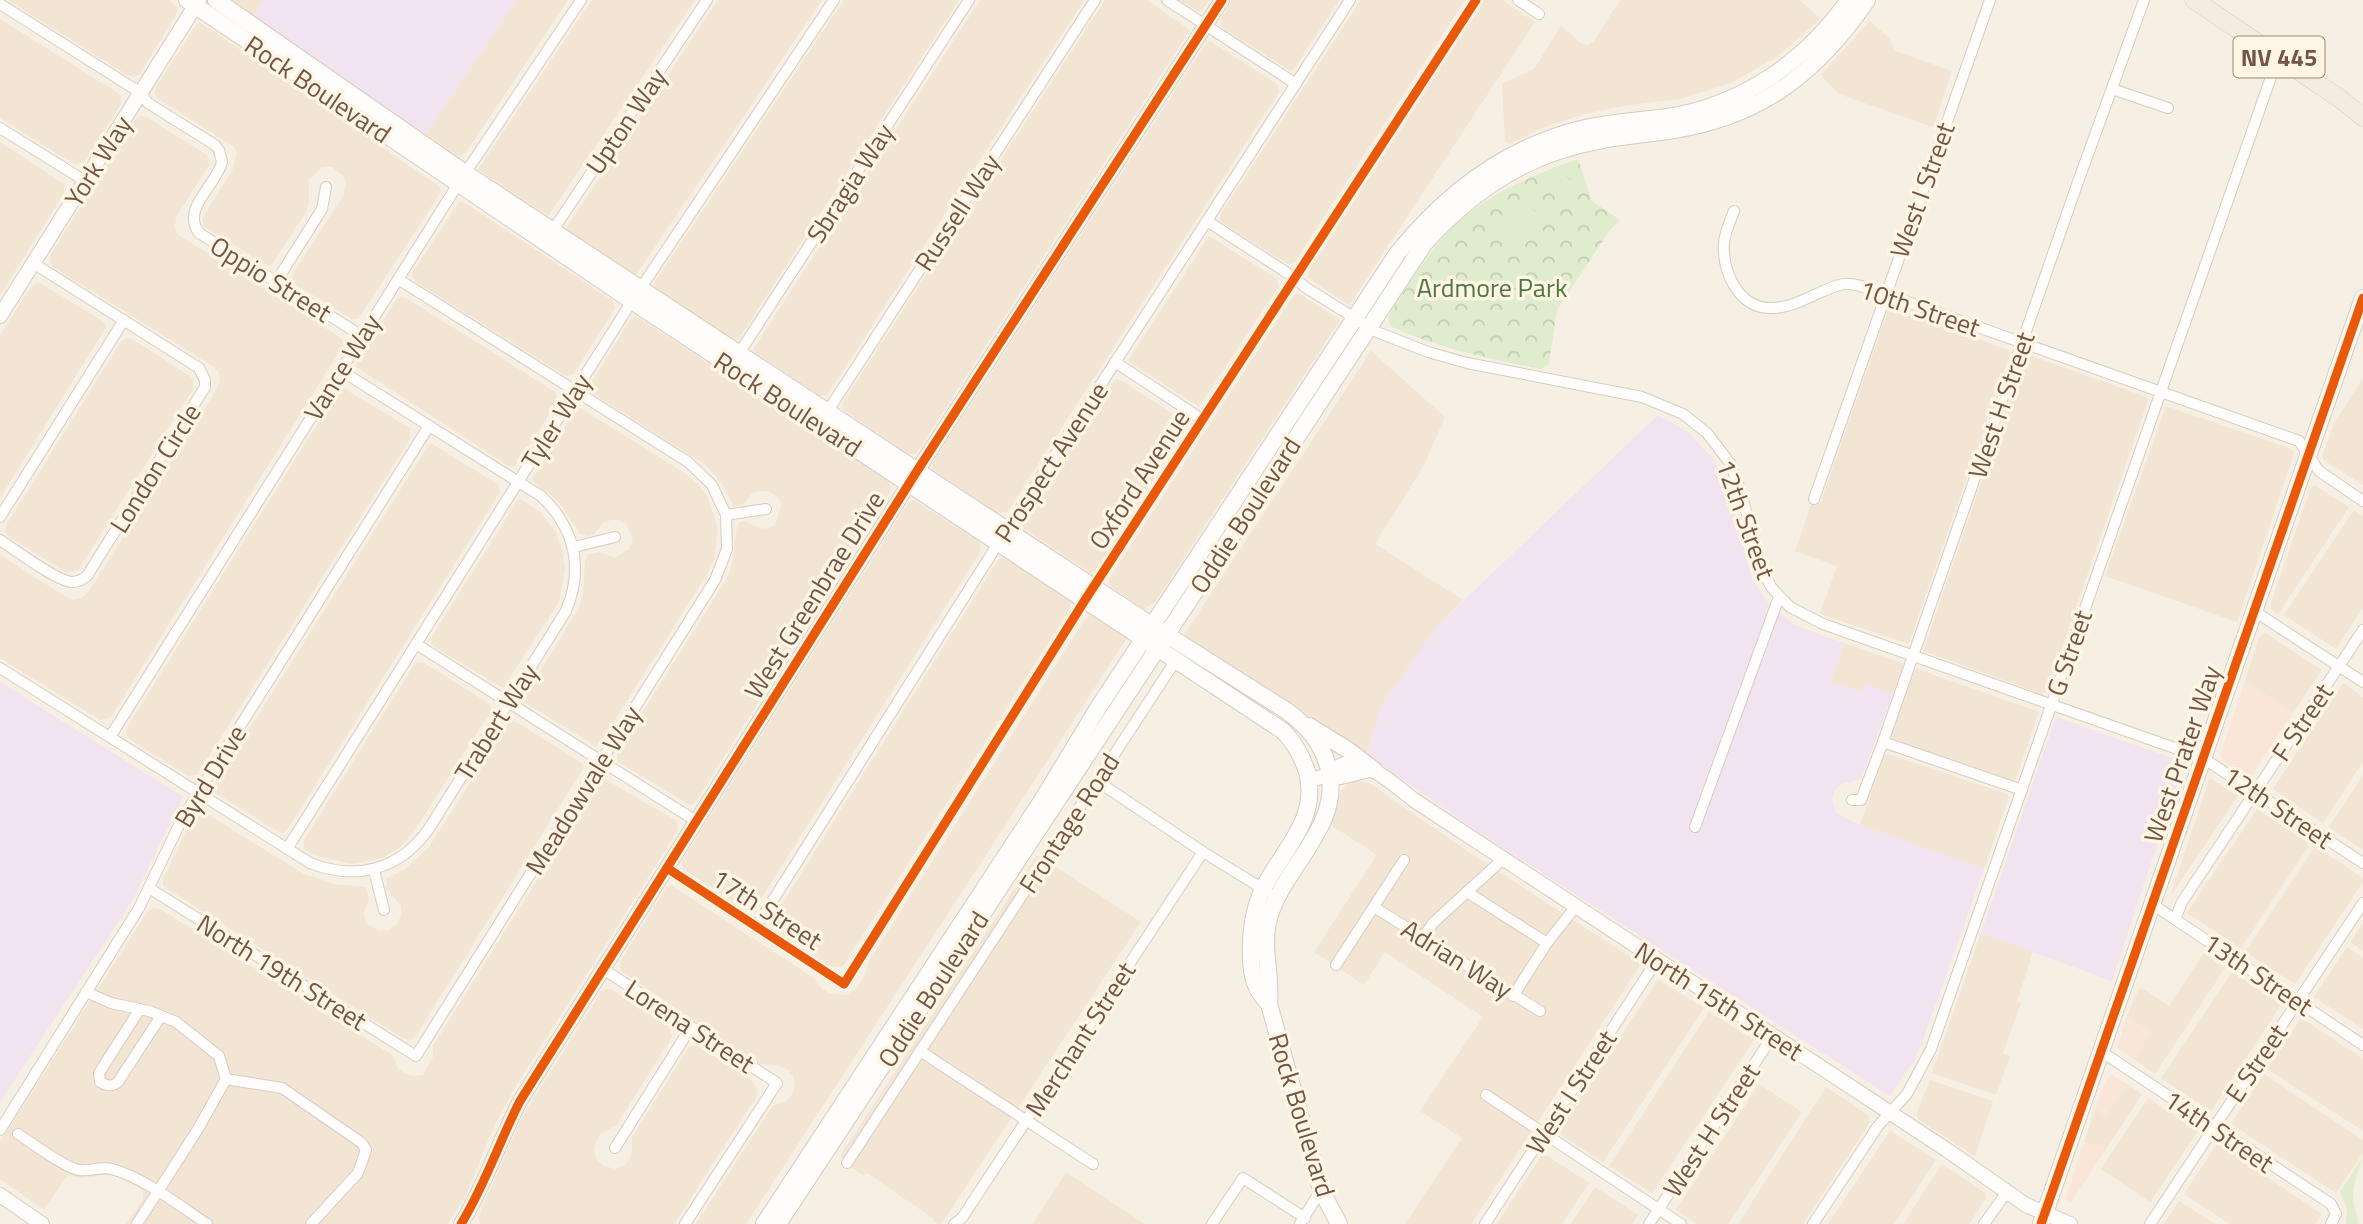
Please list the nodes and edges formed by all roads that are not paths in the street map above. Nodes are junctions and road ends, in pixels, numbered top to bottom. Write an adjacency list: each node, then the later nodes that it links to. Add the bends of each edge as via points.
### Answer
1 (216, 0): 28 (main road, Rock Boulevard)
2 (581, 0): 28 (street, Vance Way)
3 (707, 0): 33 (street, Upton Way)
4 (834, 0): 38 (street, Tyler Way)
5 (969, 0): 47 (street, Sbragia Way)
6 (1095, 0): 52 (street, Russell Way)
7 (1167, 0): 20 (street)
8 (1222, 0): 20 (street, West Greenbrae Drive)
9 (1350, 0): 22 (street, Prospect Avenue)
10 (1476, 0): 35 (street, Oxford Avenue)
11 (1518, 0): 19 (street)
12 (1849, 0): 44 (main road, Oddie Boulevard, via 1805,51 1740,94 1685,113 1558,135 1489,168 1448,198 1414,233 1397,254)
13 (1867, 0): 44 (main road, Oddie Boulevard, via 1837,42 1811,68 1748,107 1692,127 1576,145 1496,181 1424,244)
14 (1990, 0): 39 (street, West I Street)
15 (2144, 0): 23 (street, West H Street)
16 (2194, 0): 21 (main road, NV 445)
17 (194, 2): 24 (street, York Way); 28 (main road, Rock Boulevard)
18 (0, 4): 24 (street, Oppio Street)
19 (1539, 14)
20 (1206, 25): 22 (street); 56 (street, West Greenbrae Drive)
21 (2278, 57): 26 (main road, NV 445); 51 (street, G Street)
22 (1296, 84): 32 (street, Prospect Avenue)
23 (2112, 89): 25 (street); 46 (street, West H Street)
24 (141, 93): 29 (street, York Way); 37 (street, Oppio Street, via 148,103 219,150 222,162 196,208 194,227)
25 (2168, 108)
26 (2363, 117)
27 (0, 128): 29 (street)
28 (461, 178): 33 (main road, Rock Boulevard); 36 (street, Vance Way)
29 (85, 181): 34 (street, York Way)
30 (326, 187): 37 (street, via 322,209)
31 (1734, 211): 39 (street, 10th Street, via 1724,240 1724,261 1738,293 1748,301 1770,309 1846,283)
32 (1206, 221): 35 (street, 12th Street); 48 (street, Prospect Avenue)
33 (549, 236): 38 (main road, Rock Boulevard)
34 (33, 263): 41 (street, York Way); 43 (street, London Circle)
35 (1295, 278): 44 (street, 12th Street); 53 (street, Oxford Avenue)
36 (398, 279): 45 (street, Vance Way); 50 (street)
37 (276, 282): 45 (street, Oppio Street)
38 (637, 294): 47 (main road, Rock Boulevard); 50 (street, Tyler Way)
39 (1885, 294): 46 (street, 10th Street); 58 (street, West I Street)
40 (2363, 298): 42 (main road, West Prater Way)
41 (0, 316)
42 (2360, 317): 55 (main road, West Prater Way)
43 (124, 320): 62 (street); 65 (street, London Circle, via 199,368 205,380 202,392 82,580 64,580)
44 (1361, 323): 68 (street, 12th Street, via 1448,358 1642,397 1689,418 1730,463 1764,573); 71 (main road, Oddie Boulevard)
45 (362, 336): 49 (street, Vance Way)
46 (2023, 343): 51 (street, 10th Street); 73 (street, West H Street)
47 (735, 359): 52 (main road, Rock Boulevard)
48 (1115, 362): 53 (street); 63 (street, Prospect Avenue)
49 (340, 370): 54 (street); 81 (street, Vance Way)
50 (575, 391): 57 (street, Tyler Way); 61 (street, via 688,462 712,485)
51 (2161, 393): 55 (street, 10th Street, via 2299,441); 79 (street, G Street)
52 (823, 418): 56 (main road, Rock Boulevard)
53 (1203, 420): 67 (street, Oxford Avenue)
54 (429, 426): 57 (street); 91 (street, Byrd Drive)
55 (2308, 457): 59 (street, 10th Street, via 2319,471); 69 (main road, West Prater Way)
56 (913, 477): 63 (main road, Rock Boulevard); 93 (street, West Greenbrae Drive)
57 (518, 482): 66 (street, via 552,506); 72 (street, Tyler Way)
58 (1814, 499)
59 (2363, 500)
60 (766, 509): 61 (street)
61 (726, 515): 84 (street, Meadowvale Way, via 727,549 715,580)
62 (0, 517)
63 (1003, 536): 67 (main road, Rock Boulevard); 111 (street, Prospect Avenue)
64 (615, 537): 66 (street)
65 (0, 540)
66 (574, 547): 78 (street, Trabert Way, via 572,598)
67 (1090, 593): 71 (main road, Rock Boulevard); 117 (street, Oxford Avenue)
68 (1779, 597): 73 (street, 12th Street, via 1815,621); 94 (street)
69 (2254, 611): 75 (street); 83 (main road, West Prater Way)
70 (2363, 630): 75 (street, F Street)
71 (1155, 637): 74 (main road, Rock Boulevard); 80 (main road, Rock Boulevard); 154 (main road, Oddie Boulevard); 155 (main road, Oddie Boulevard)
72 (416, 644): 78 (street); 95 (street, Tyler Way)
73 (1914, 655): 79 (street, 12th Street); 82 (street, West H Street)
74 (1176, 660): 87 (main road, Rock Boulevard, via 1283,731 1298,749); 88 (street, Frontage Road)
75 (2339, 666): 77 (street); 90 (street, F Street)
76 (0, 668): 81 (street)
77 (2363, 682)
78 (509, 702): 84 (street); 101 (street, Trabert Way, via 421,841 399,859)
79 (2051, 704): 83 (street, 12th Street); 89 (street, G Street)
80 (1298, 720): 85 (main road); 86 (main road, Rock Boulevard, via 1321,749)
81 (110, 737): 91 (street)
82 (1883, 742): 89 (street); 92 (street, West H Street, via 1861,800)
83 (2203, 758): 90 (street, 12th Street); 106 (main road, West Prater Way)
84 (601, 761): 93 (street); 129 (street, Meadowvale Way)
85 (1374, 770): 86 (street); 97 (street, North 15th Street)
86 (1330, 775): 87 (street); 104 (main road, Rock Boulevard, via 1322,825)
87 (1309, 780): 104 (main road, Rock Boulevard, via 1302,826)
88 (1097, 781): 96 (street); 127 (street, Frontage Road)
89 (2022, 790): 132 (street, G Street, via 1931,1049)
90 (2256, 792): 99 (street, 12th Street); 110 (street, F Street)
91 (198, 793): 95 (street); 102 (street, Byrd Drive)
92 (1852, 800)
93 (696, 821): 100 (street, West Greenbrae Drive)
94 (1695, 827)
95 (287, 849): 101 (street, via 324,868 353,873)
96 (1203, 852): 104 (street); 133 (street, Merchant Street)
97 (1503, 859): 103 (street); 107 (street, North 15th Street)
98 (1404, 860): 108 (street)
99 (2363, 863)
100 (667, 868): 111 (street, 17th Street); 116 (street, West Greenbrae Drive)
101 (373, 870): 109 (street)
102 (149, 888): 118 (street, Byrd Drive); 129 (street, North 19th Street)
103 (1467, 892): 112 (street); 113 (street)
104 (1270, 893): 141 (main road, Rock Boulevard, via 1252,925 1251,959 1257,990 1269,1004)
105 (2363, 902): 120 (street, E Street)
106 (2152, 904): 110 (street, 13th Street); 128 (main road, West Prater Way)
107 (1576, 906): 113 (street); 114 (street, North 15th Street)
108 (1374, 907): 112 (street, Adrian Way); 115 (street)
109 (384, 911)
110 (2175, 919): 120 (street, 13th Street)
111 (756, 927): 117 (street, 17th Street)
112 (1423, 938): 119 (street, Adrian Way)
113 (1547, 943): 119 (street)
114 (1657, 960): 125 (street, North 15th Street); 137 (street, West I Street)
115 (1336, 965)
116 (603, 969): 124 (street, Lorena Street); 148 (street, West Greenbrae Drive, via 520,1101)
117 (844, 984)
118 (86, 992): 121 (street, via 117,1006); 135 (street, Byrd Drive)
119 (1513, 996): 122 (street, Adrian Way)
120 (2297, 1001): 126 (street, 13th Street); 134 (street, E Street)
121 (140, 1009): 123 (street); 123 (street, via 99,1073 105,1085 118,1082)
122 (1540, 1012)
123 (161, 1016): 130 (street, via 212,1049)
124 (691, 1027): 138 (street); 153 (street, Lorena Street, via 777,1083)
125 (1772, 1037): 132 (street, North 15th Street); 145 (street, West H Street)
126 (2363, 1045)
127 (920, 1051): 133 (street); 139 (street, Frontage Road)
128 (2102, 1052): 134 (street, 14th Street); 146 (main road, West Prater Way)
129 (416, 1056)
130 (226, 1079): 142 (street); 152 (street, via 282,1088 362,1143 366,1150 358,1172)
131 (1486, 1095): 137 (street)
132 (1890, 1114): 143 (street, North 15th Street); 162 (street, G Street)
133 (1026, 1120): 140 (street); 156 (street, Merchant Street)
134 (2213, 1127): 165 (street, E Street); 166 (street, 14th Street, via 2326,1201 2336,1210)
135 (0, 1130)
136 (18, 1133): 142 (street, via 70,1167 80,1171 111,1169)
137 (1544, 1136): 145 (street); 159 (street, West I Street)
138 (615, 1148)
139 (847, 1163)
140 (1093, 1164)
141 (1321, 1190): 147 (street); 158 (main road, Rock Boulevard)
142 (158, 1192): 150 (street); 151 (street)
143 (2007, 1192): 146 (street, North 15th Street); 163 (street)
144 (0, 1195): 149 (street)
145 (1659, 1210): 160 (street, West H Street); 161 (street)
146 (2043, 1218): 164 (street, North 15th Street)
147 (1302, 1221): 157 (street, via 1243,1178)
148 (463, 1223)
149 (42, 1224)
150 (136, 1224)
151 (207, 1224)
152 (311, 1224)
153 (685, 1224)
154 (764, 1224)
155 (778, 1224)
156 (954, 1224)
157 (1212, 1224)
158 (1339, 1224)
159 (1485, 1224)
160 (1649, 1224)
161 (1681, 1224)
162 (1813, 1224)
163 (1984, 1224)
164 (2070, 1224)
165 (2150, 1224)
166 (2331, 1224)

